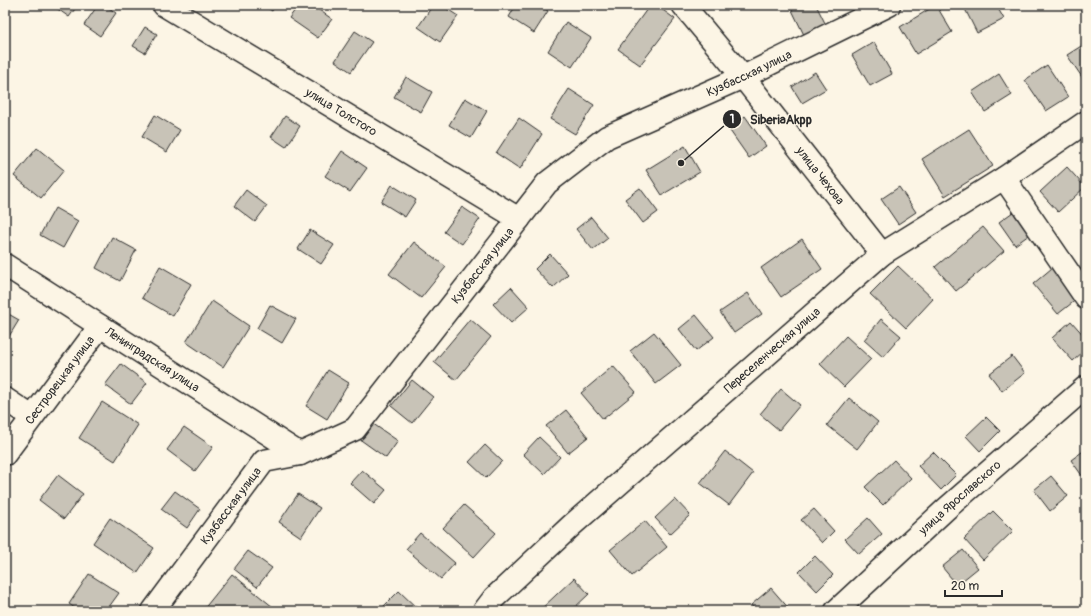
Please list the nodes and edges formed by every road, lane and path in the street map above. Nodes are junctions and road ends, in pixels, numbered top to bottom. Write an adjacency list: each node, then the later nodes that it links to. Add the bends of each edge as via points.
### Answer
1 (164, 5): 7 (street, улица Толстого)
2 (683, 5): 4 (street, улица Чехова)
3 (889, 5): 4 (street, Кузбасская улица)
4 (743, 77): 7 (street, Кузбасская улица, via 607,137 547,183); 8 (street, улица Чехова)
5 (1086, 122): 6 (street, Переселенческая улица)
6 (1004, 178): 8 (street, Переселенческая улица); 10 (street)
7 (519, 219): 16 (street, Кузбасская улица, via 355,429)
8 (882, 254): 17 (street, Переселенческая улица, via 572,525)
9 (5, 265): 11 (street, Ленинградская улица)
10 (1086, 298)
11 (100, 326): 14 (street, Сестрорецкая улица); 16 (street, Ленинградская улица)
12 (1086, 387): 19 (street, улица Ярославского, via 946,509)
13 (5, 398): 14 (street)
14 (32, 417): 15 (street, Сестрорецкая улица)
15 (5, 454)
16 (300, 454): 18 (street, Кузбасская улица, via 264,461)
17 (495, 607)
18 (153, 611)
19 (836, 611)

